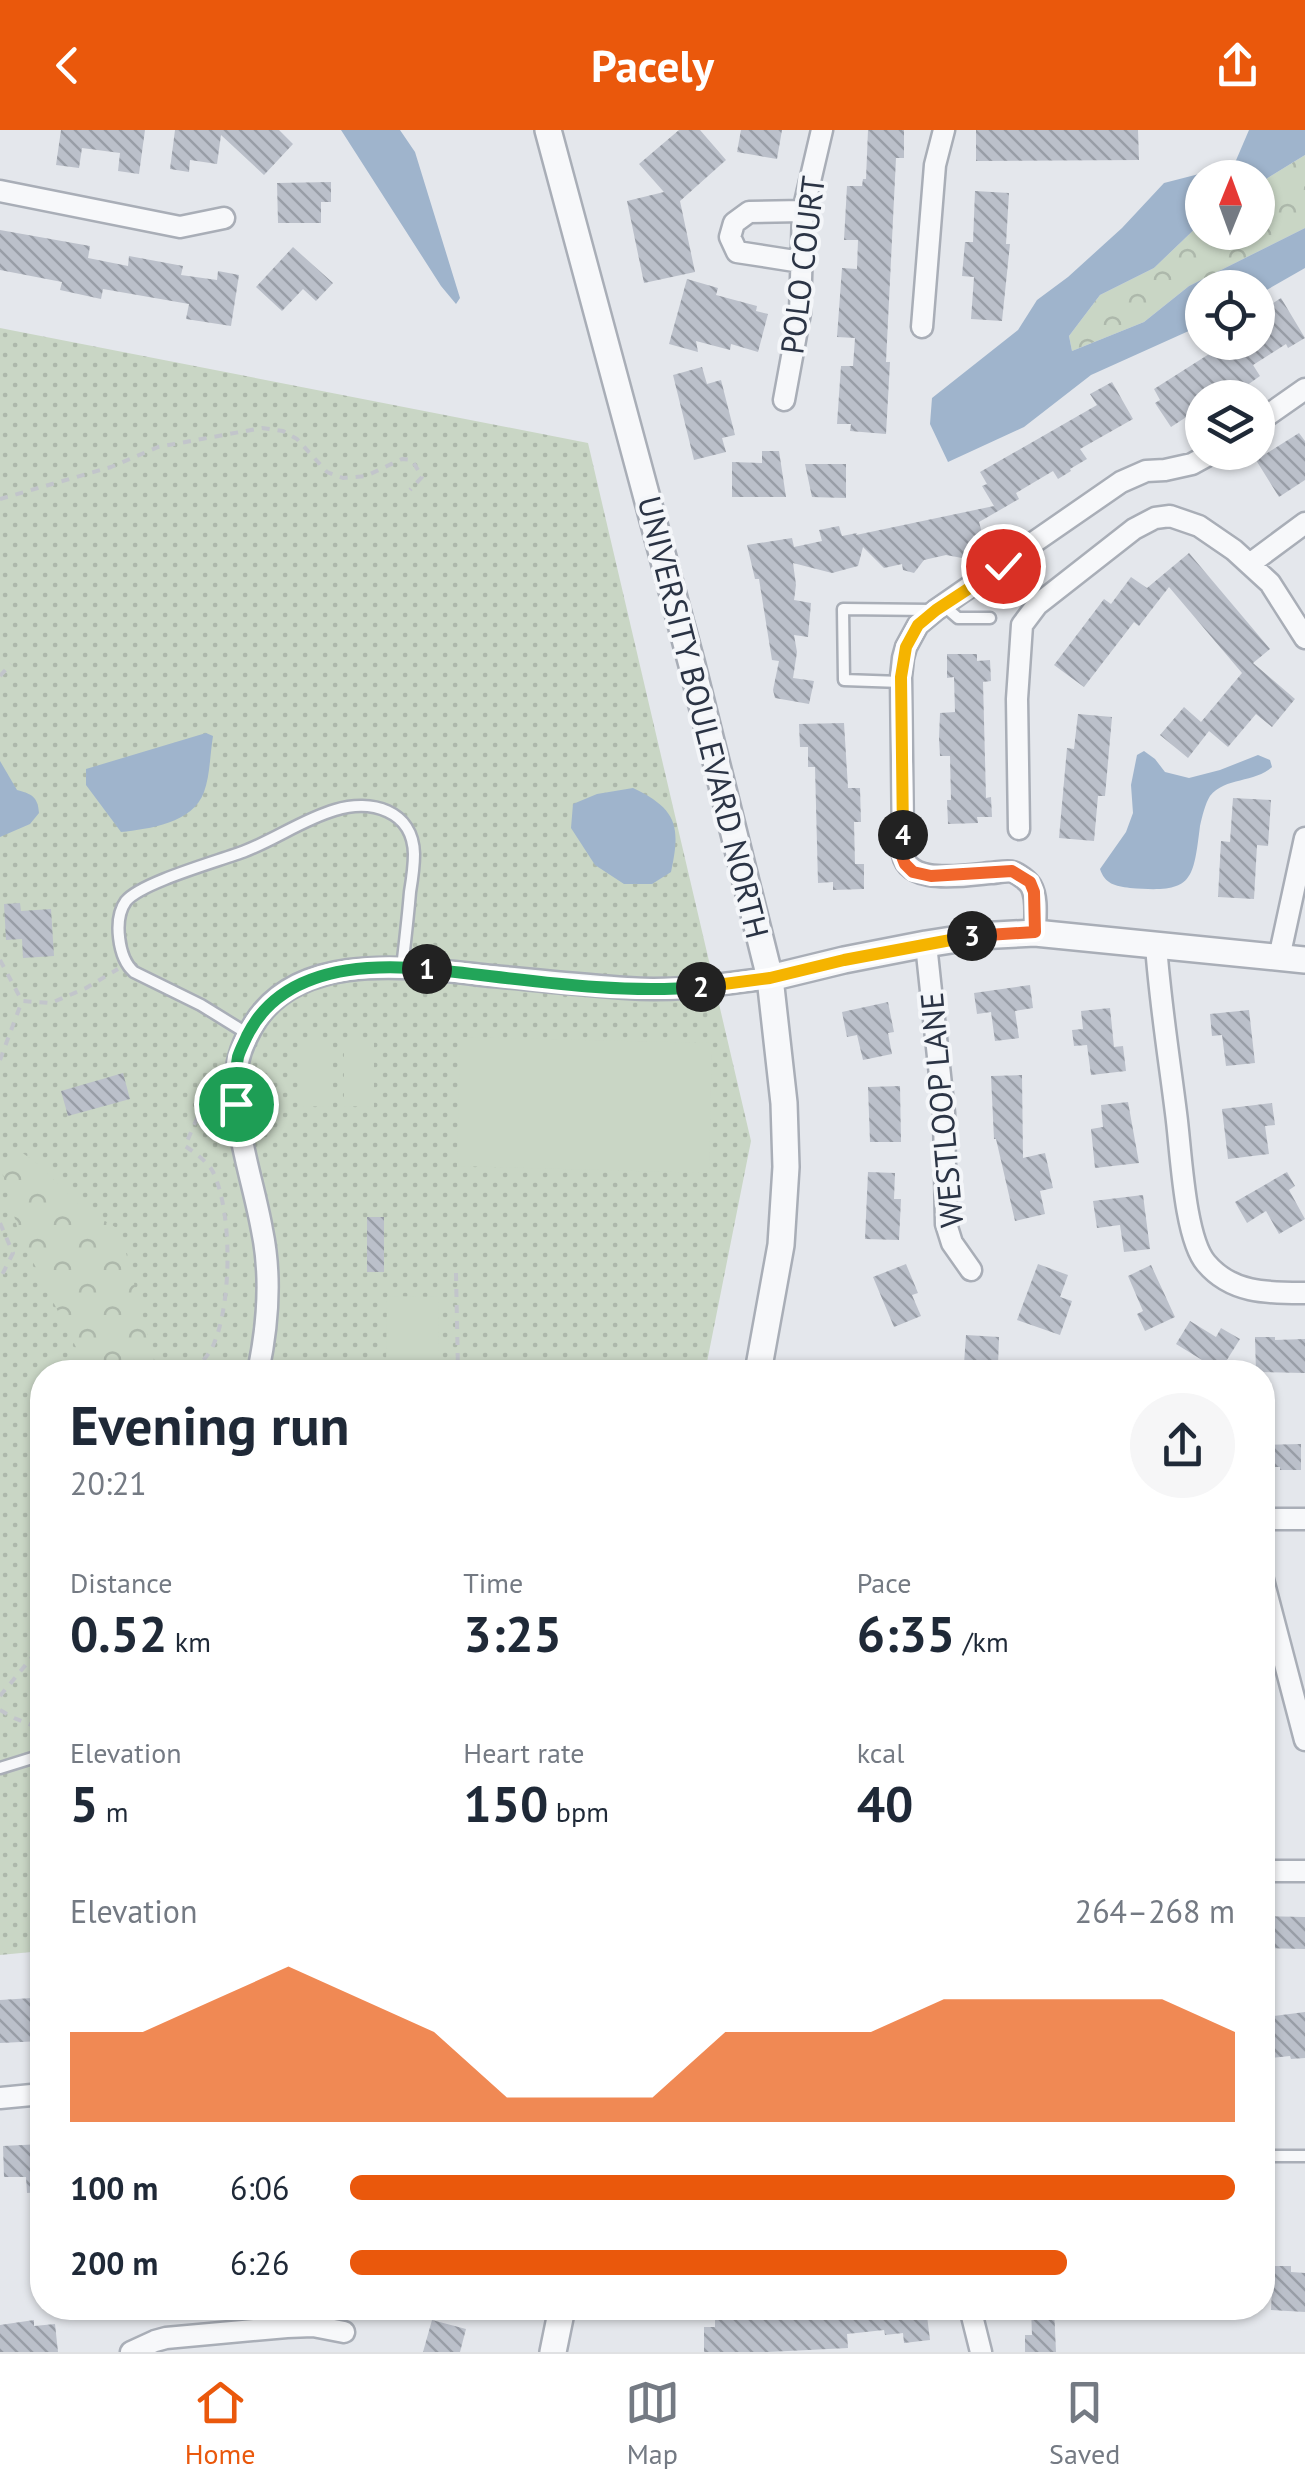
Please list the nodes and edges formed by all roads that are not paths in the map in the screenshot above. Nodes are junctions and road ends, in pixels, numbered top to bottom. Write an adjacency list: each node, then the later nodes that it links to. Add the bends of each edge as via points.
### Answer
1 (548, 130): 27 (street, UNIVERSITY BOULEVARD NORTH)
2 (822, 130): 5 (street, POLO COURT)
3 (944, 130): 8 (street, via 935,165)
4 (0, 192): 6 (street, via 180,227)
5 (803, 211): 7 (street, POLO COURT); 7 (street, via 748,212 730,237 737,252)
6 (224, 218)
7 (802, 262): 10 (street, POLO COURT)
8 (922, 326)
9 (1305, 389): 11 (street)
10 (784, 400)
11 (1275, 410)
12 (1185, 466): 15 (street, via 1121,482)
13 (1305, 523): 14 (street)
14 (1251, 564): 17 (street); 19 (street, via 1200,526 1155,518 1037,605 1022,626)
15 (940, 608): 16 (lane, via 958,618); 18 (street, via 918,625 906,647); 18 (lane, via 843,608 844,680)
16 (990, 618)
17 (1305, 638)
18 (901, 682): 22 (street, via 905,864 931,876 1012,871 1034,892)
19 (1019, 829)
20 (1305, 838): 21 (street)
21 (1298, 906): 25 (street)
22 (1035, 932): 23 (street); 24 (street)
23 (926, 944): 27 (street); 29 (street, WESTLOOP LANE, via 944,1113 946,1224)
24 (1156, 945): 25 (street); 30 (street, via 1198,1250 1228,1282 1266,1293)
25 (1292, 959)
26 (402, 968): 27 (street, via 631,989); 28 (street, via 363,968 306,981 262,1010); 28 (lane, via 414,851 408,831 378,806 319,815 125,902 120,942 126,964)
27 (770, 978): 32 (street, UNIVERSITY BOULEVARD NORTH, via 786,1167 781,1245)
28 (248, 1034): 31 (street, via 236,1092 267,1258)
29 (971, 1270)
30 (1305, 1293)
31 (261, 1360)
32 (760, 1360)
33 (1275, 1519): 34 (street)
34 (1305, 1519)
35 (1275, 1626): 36 (street)
36 (1305, 1740)
37 (30, 1759): 38 (lane)
38 (0, 1768)
39 (1275, 1870): 40 (street)
40 (1305, 1871)
41 (30, 2095): 42 (street)
42 (0, 2098)
43 (1275, 2156): 44 (lane)
44 (1305, 2156)
45 (560, 2320): 49 (street)
46 (973, 2320): 50 (street)
47 (344, 2332): 48 (street, via 270,2328 166,2338)
48 (132, 2352)
49 (553, 2352)
50 (981, 2352)

